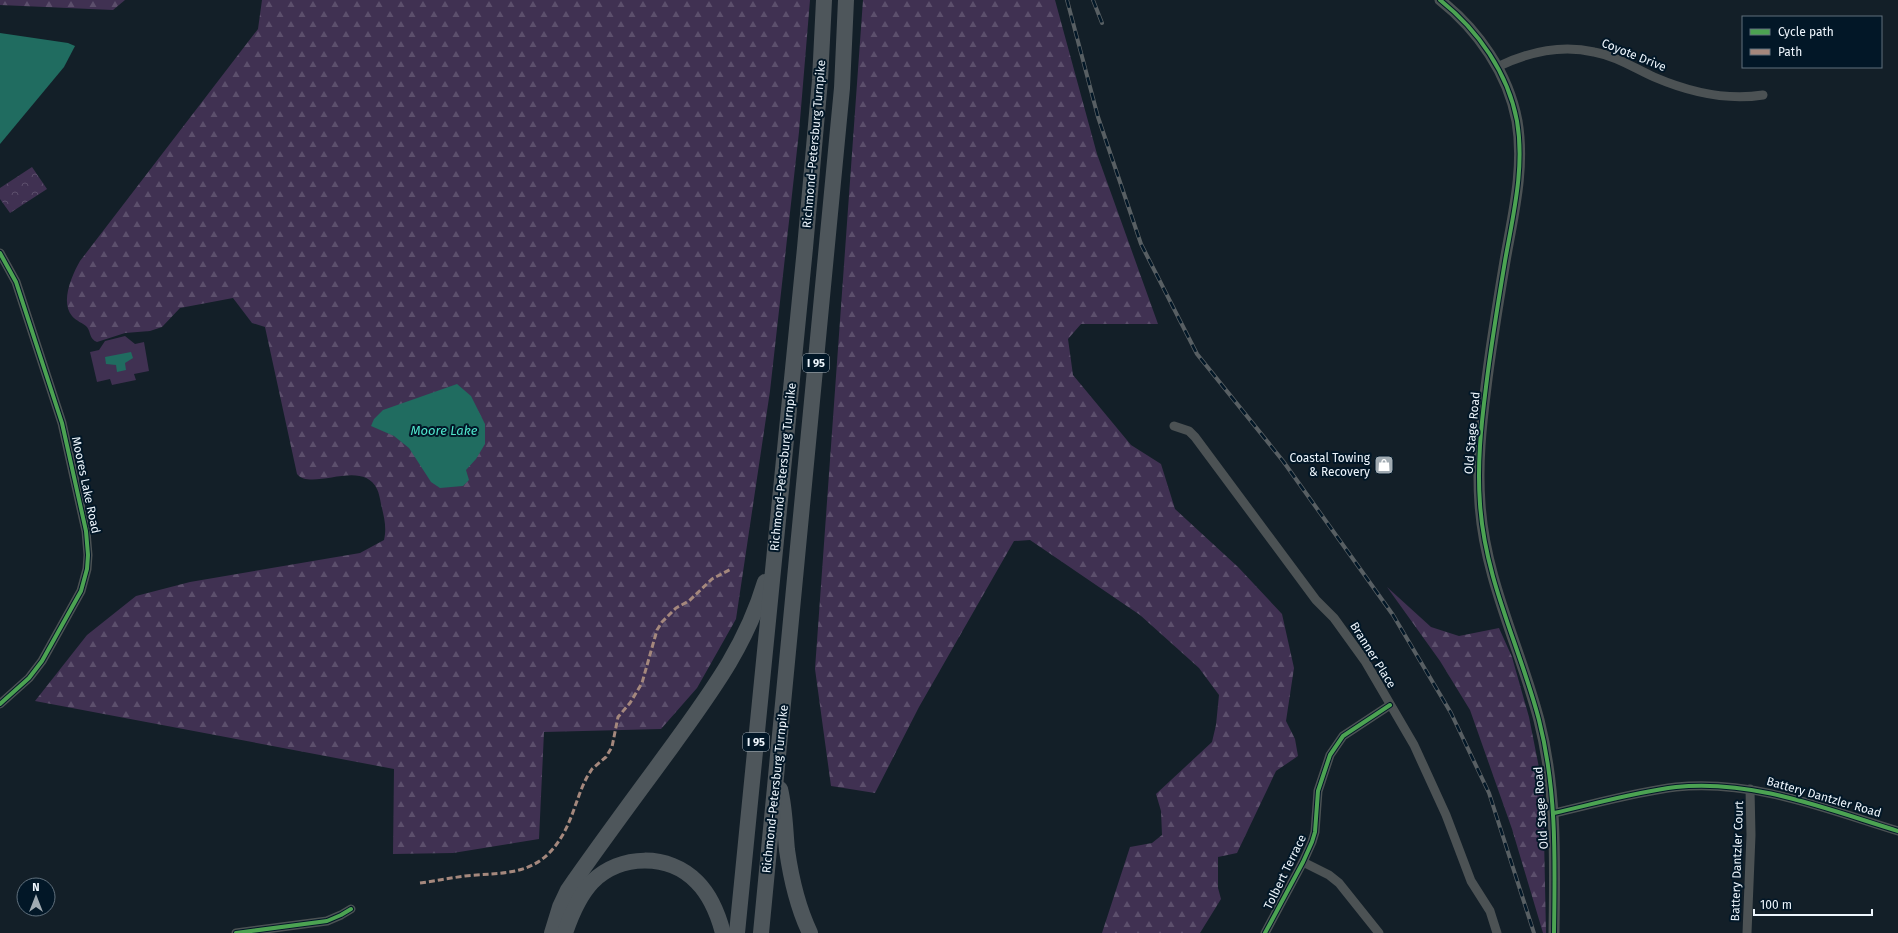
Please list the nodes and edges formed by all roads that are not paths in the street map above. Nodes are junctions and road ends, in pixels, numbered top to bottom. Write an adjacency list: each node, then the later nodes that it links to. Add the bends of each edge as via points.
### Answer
1 (824, 0): 8 (highway, Richmond-Petersburg Turnpike / I 95, via 814,143)
2 (846, 0): 11 (highway, Richmond-Petersburg Turnpike / I 95, via 842,88)
3 (1440, 0): 4 (street, Old Stage Road, via 1478,37)
4 (1497, 67): 5 (street, Coyote Drive, via 1538,51 1584,50 1614,58 1654,77 1705,94 1732,98); 13 (street, Old Stage Road, via 1516,119 1520,150 1519,174 1498,304 1479,450 1480,504 1486,553 1496,591 1539,719 1552,782)
5 (1764, 95)
6 (0, 252): 9 (street, Moores Lake Road, via 16,282 62,423 86,531 88,555 81,591 42,661 26,682)
7 (1174, 426): 10 (street, Branner Place, via 1189,431 1195,437 1316,600 1344,631)
8 (775, 550): 18 (highway, via 753,620 737,652 568,890); 21 (highway, Richmond-Petersburg Turnpike / I 95)
9 (0, 704)
10 (1390, 705): 15 (street, Tolbert Terrace, via 1343,736 1330,755 1318,791 1315,832); 26 (street, Branner Place, via 1414,745 1446,815 1471,881 1490,911)
11 (776, 776): 22 (highway, Richmond-Petersburg Turnpike / I 95); 23 (highway, via 783,800 793,881)
12 (1750, 789): 13 (street, Battery Dantzler Road, via 1718,786 1677,787); 14 (street, Battery Dantzler Road); 28 (street, Battery Dantzler Court)
13 (1554, 813): 27 (street, Old Stage Road)
14 (1898, 831)
15 (1303, 862): 24 (street, Tolbert Terrace); 25 (street, via 1329,875 1338,883)
16 (351, 909): 17 (street, via 327,921)
17 (236, 933)
18 (552, 933)
19 (565, 933): 20 (highway, via 580,898 592,882 602,874 624,864 649,861 671,865 698,883 714,908)
20 (723, 933)
21 (737, 933)
22 (761, 933)
23 (810, 933)
24 (1265, 933)
25 (1379, 933)
26 (1497, 933)
27 (1554, 933)
28 (1747, 933)

